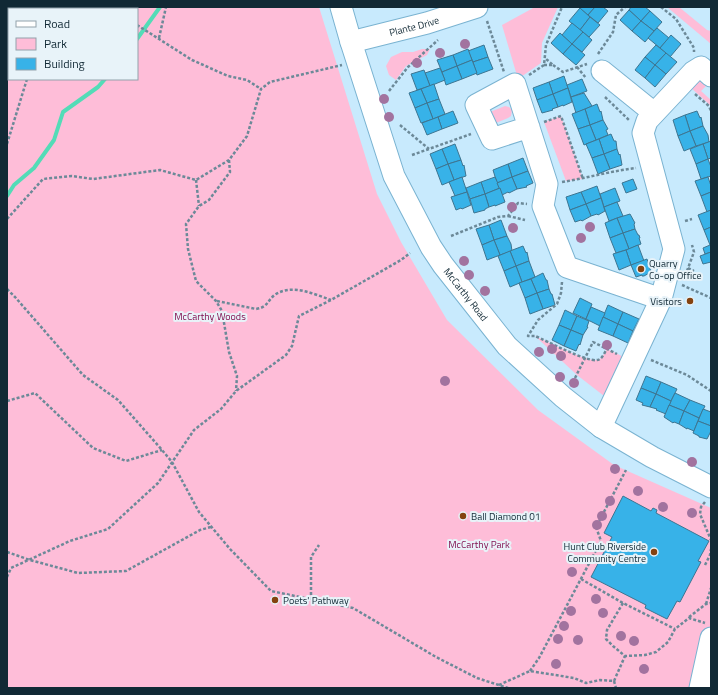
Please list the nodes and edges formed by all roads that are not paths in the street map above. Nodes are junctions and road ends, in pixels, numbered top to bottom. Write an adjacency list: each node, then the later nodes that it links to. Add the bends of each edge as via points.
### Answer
1 (341, 7): 3 (street, McCarthy Road)
2 (482, 15): 3 (street, Plante Drive, via 426,23)
3 (351, 42): 9 (street, McCarthy Road, via 394,176 431,247 507,346 563,397)
4 (595, 68): 6 (street)
5 (695, 77): 6 (street)
6 (654, 113): 8 (street, via 647,121 643,134 674,249)
7 (529, 127): 7 (street, via 515,84 476,105 492,139); 8 (street, via 546,184 543,206 567,267)
8 (661, 300): 9 (street)
9 (601, 427): 10 (street, McCarthy Road)
10 (709, 492)
11 (709, 631): 12 (street)
12 (700, 688)

